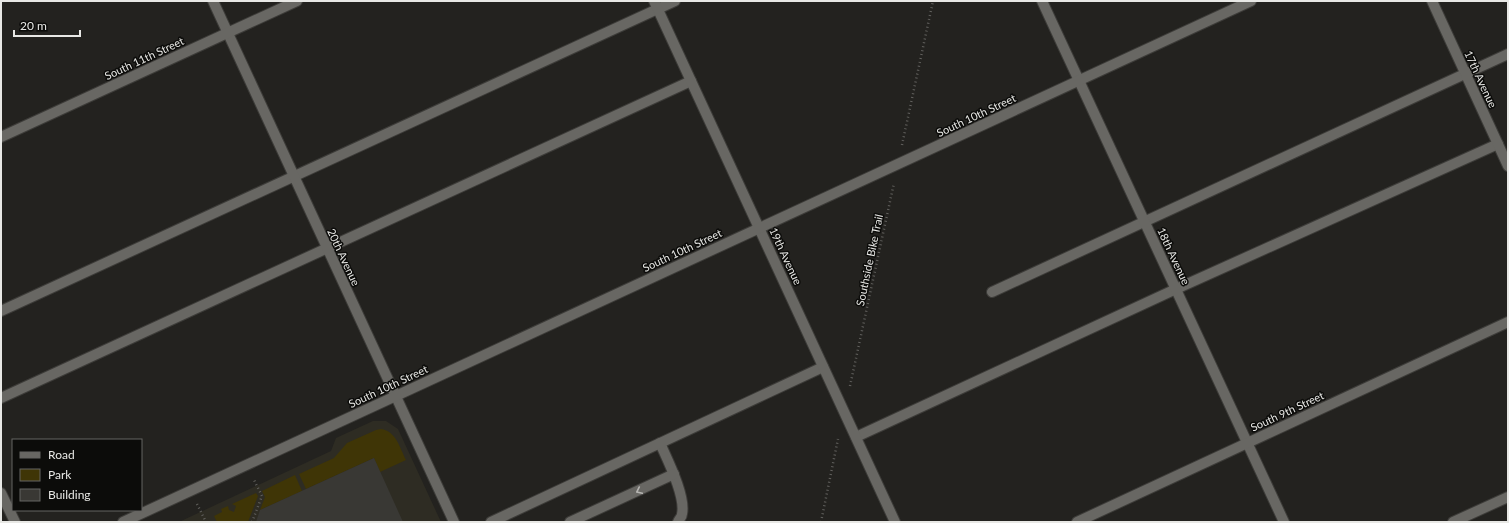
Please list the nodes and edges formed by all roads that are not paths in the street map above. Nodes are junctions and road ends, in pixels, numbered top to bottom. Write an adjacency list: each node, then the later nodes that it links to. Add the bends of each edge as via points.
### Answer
1 (213, 1): 8 (street, 20th Avenue)
2 (297, 1): 8 (street, South 11th Street)
3 (675, 1): 7 (street)
4 (1042, 1): 11 (street, 18th Avenue)
5 (1251, 1): 11 (street, South 10th Street)
6 (1432, 1): 10 (street, 17th Avenue)
7 (656, 5): 12 (street, 19th Avenue); 16 (street)
8 (228, 33): 13 (street, South 11th Street); 16 (street, 20th Avenue)
9 (1508, 54): 10 (street)
10 (1465, 74): 14 (street, 17th Avenue); 17 (street)
11 (1079, 80): 17 (street, 18th Avenue); 18 (street, South 10th Street)
12 (691, 81): 18 (street, 19th Avenue); 19 (street)
13 (1, 137)
14 (1498, 144): 15 (street, 17th Avenue); 20 (street)
15 (1508, 166)
16 (294, 176): 19 (street, 20th Avenue); 22 (street)
17 (1144, 221): 20 (street, 18th Avenue); 21 (street)
18 (759, 228): 24 (street, 19th Avenue); 25 (street, South 10th Street)
19 (327, 248): 25 (street, 20th Avenue); 26 (street)
20 (1176, 289): 27 (street); 29 (street, 18th Avenue)
21 (992, 292)
22 (1, 311)
23 (1508, 322): 29 (street, South 9th Street)
24 (824, 367): 27 (street, 19th Avenue); 28 (street)
25 (396, 396): 34 (street, South 10th Street); 35 (street, 20th Avenue)
26 (1, 398)
27 (856, 437): 39 (street, 19th Avenue)
28 (660, 443): 30 (street); 36 (street)
29 (1247, 443): 40 (street, South 9th Street); 41 (street, 18th Avenue)
30 (674, 474): 37 (street, one-way to 37); 38 (street, via 683,506)
31 (1, 493): 33 (street)
32 (1508, 497): 42 (street)
33 (14, 522)
34 (123, 522)
35 (454, 522)
36 (491, 522)
37 (570, 522)
38 (678, 522)
39 (895, 522)
40 (1077, 522)
41 (1284, 522)
42 (1453, 522)

